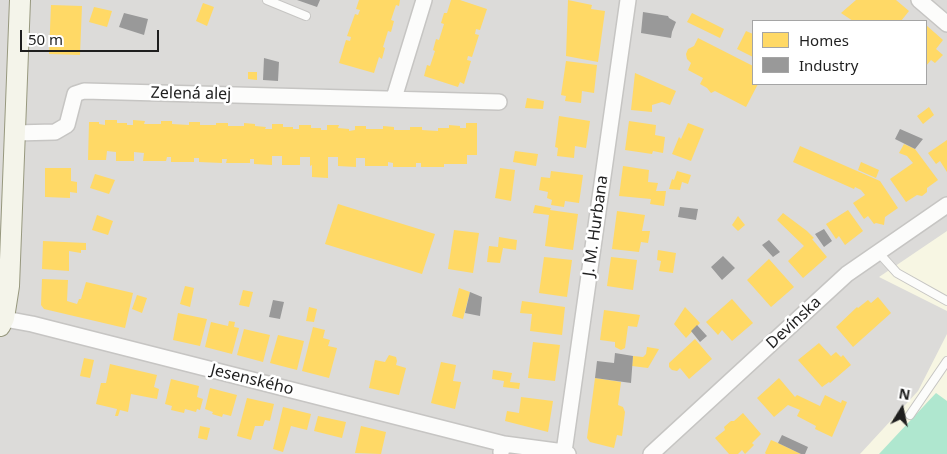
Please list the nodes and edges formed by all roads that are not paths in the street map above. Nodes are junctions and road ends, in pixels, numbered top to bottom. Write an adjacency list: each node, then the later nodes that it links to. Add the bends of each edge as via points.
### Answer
1 (20, 0): 10 (main road)
2 (267, 0): 6 (lane)
3 (424, 0): 8 (street)
4 (628, 0): 18 (street, J. M. Hurbana)
5 (919, 0): 7 (street)
6 (306, 16)
7 (947, 24)
8 (394, 98): 9 (street, Zelená alej); 10 (street, Zelená alej, via 84,91 75,94 67,125 55,132)
9 (499, 102)
10 (15, 133): 14 (main road, via 8,286)
11 (947, 205): 12 (street, Devínska)
12 (878, 252): 13 (lane, via 897,273); 19 (street, Devínska, via 847,274)
13 (947, 301)
14 (1, 320): 17 (street, Jesenského)
15 (947, 361): 16 (lane)
16 (910, 416)
17 (502, 449): 18 (street, Jesenského)
18 (566, 453)
19 (650, 454)

